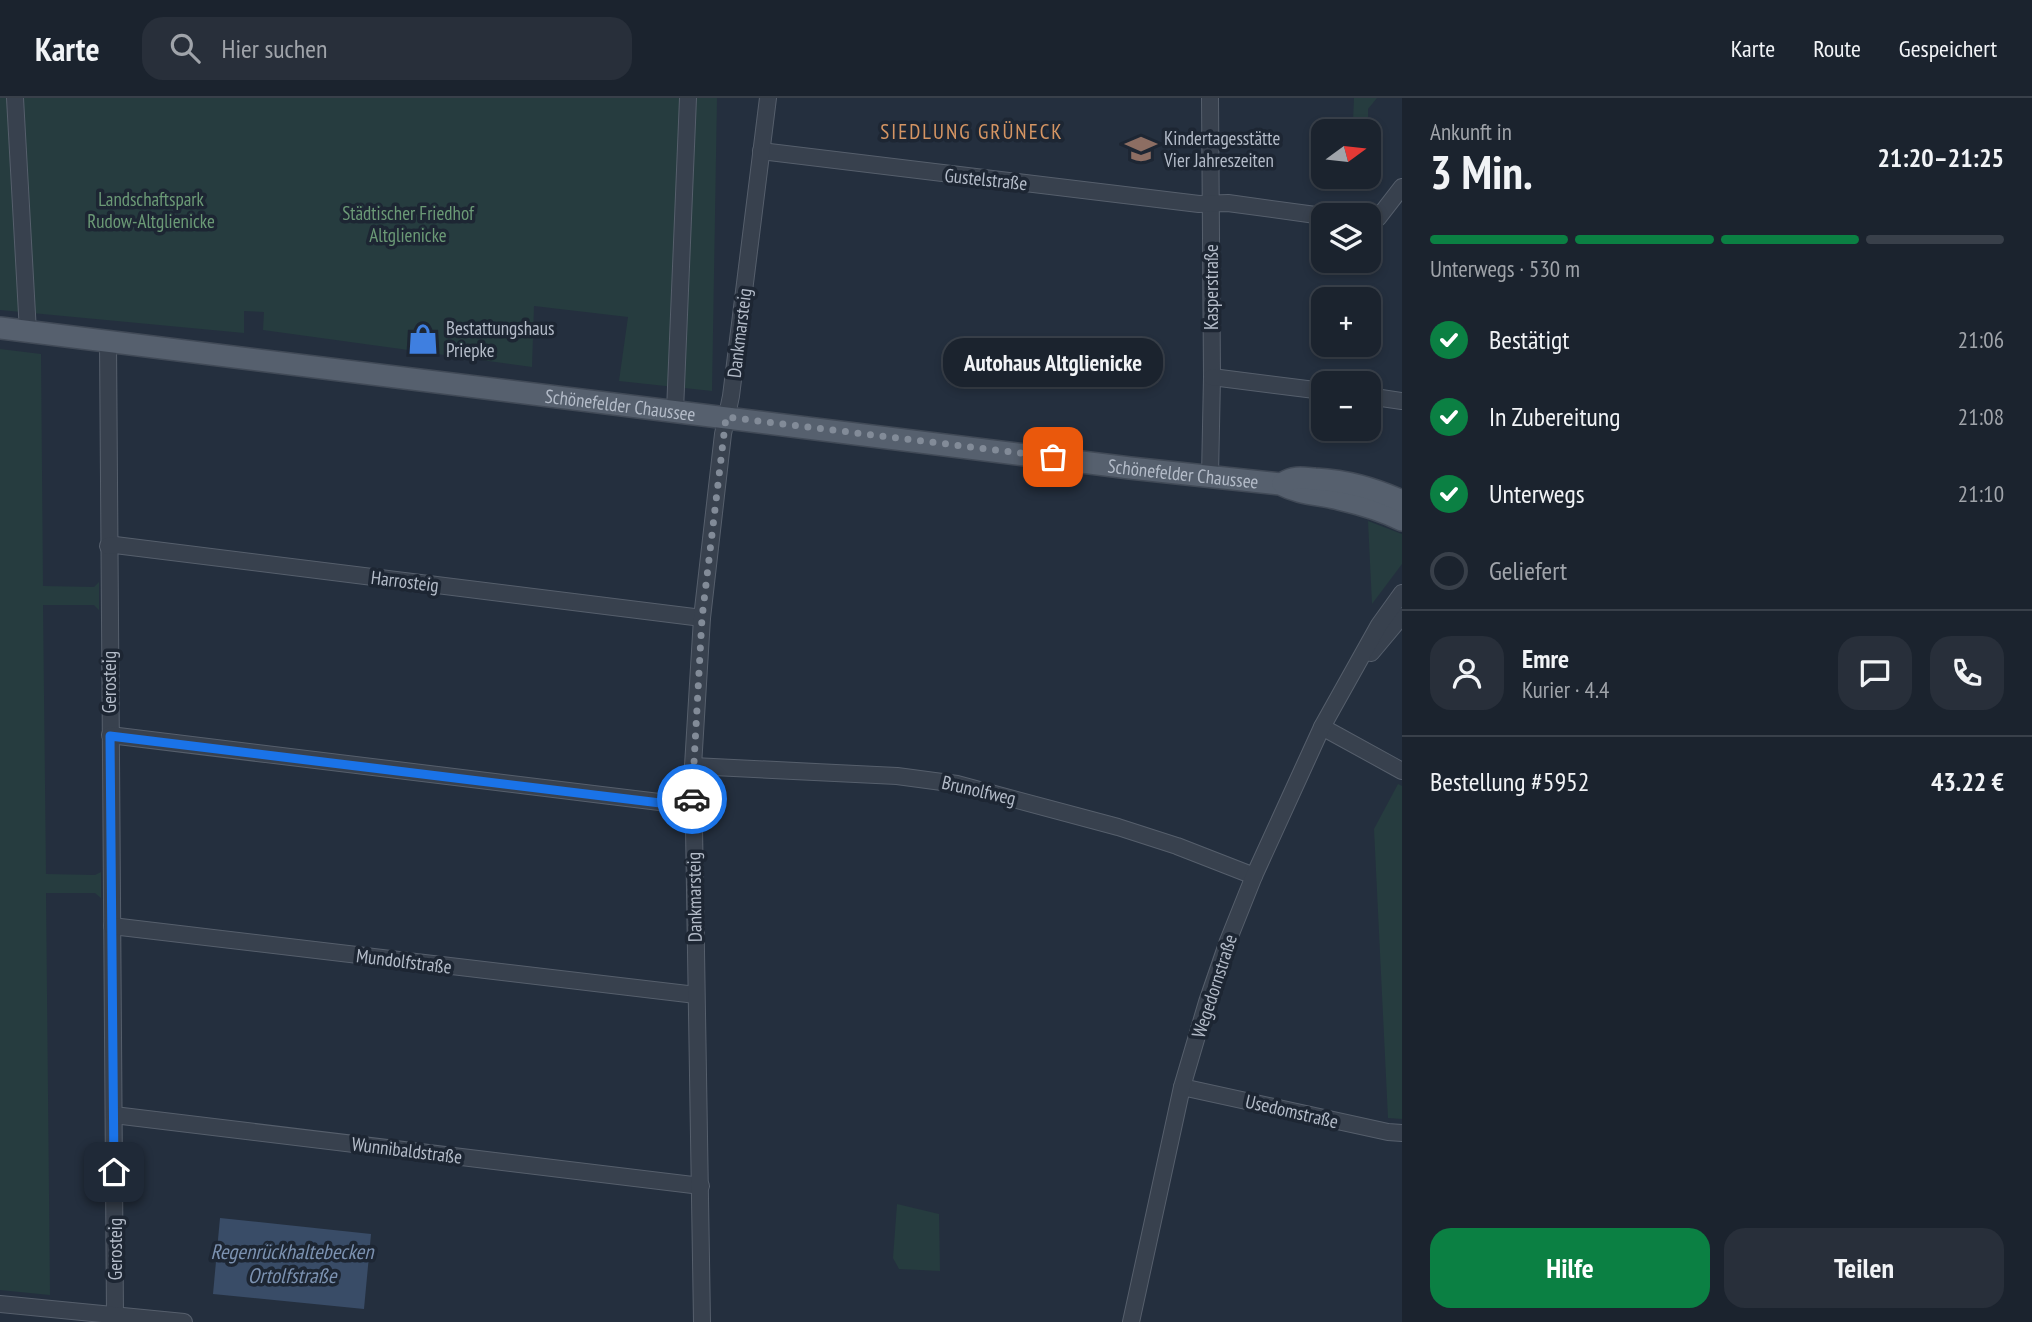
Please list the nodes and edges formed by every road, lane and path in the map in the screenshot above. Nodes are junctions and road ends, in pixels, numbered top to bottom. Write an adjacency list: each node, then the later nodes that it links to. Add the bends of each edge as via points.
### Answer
1 (15, 98): 11 (street)
2 (688, 98): 17 (street)
3 (768, 98): 5 (street, Dankmarsteig)
4 (1210, 98): 7 (street, Kasperstraße)
5 (761, 151): 7 (street, Gustelstraße); 18 (street, Dankmarsteig)
6 (1402, 187): 9 (street)
7 (1211, 203): 8 (street, Gustelstraße); 13 (street, Kasperstraße)
8 (1311, 214)
9 (1381, 214)
10 (0, 328): 11 (main road, Schönefelder Chaussee)
11 (28, 332): 12 (main road, Schönefelder Chaussee)
12 (108, 342): 17 (main road, Schönefelder Chaussee); 23 (street, Gerosteig)
13 (1212, 377): 14 (street); 19 (street, Kasperstraße)
14 (1311, 389)
15 (1381, 398): 16 (street)
16 (1402, 401)
17 (675, 411): 18 (main road, Schönefelder Chaussee)
18 (726, 417): 19 (main road, Schönefelder Chaussee); 26 (street, Dankmarsteig)
19 (1210, 476): 20 (main road, Schönefelder Chaussee)
20 (1280, 484): 21 (main road, Schönefelder Chaussee, via 1292,478 1348,482); 22 (main road, Schönefelder Chaussee)
21 (1402, 500)
22 (1402, 520)
23 (108, 546): 26 (street, Harrosteig); 29 (street, Gerosteig)
24 (1402, 593): 27 (street, Wegedornstraße)
25 (1402, 617): 27 (street, Wegedornstraße)
26 (702, 618): 30 (street, Dankmarsteig)
27 (1355, 670): 28 (street, Wegedornstraße)
28 (1322, 727): 31 (street); 33 (street, Wegedornstraße)
29 (110, 736): 32 (street); 34 (street, Gerosteig)
30 (693, 766): 32 (street, Dankmarsteig); 33 (street, Brunolfweg, via 897,776 957,784 1118,827)
31 (1402, 771)
32 (692, 806): 35 (street, Dankmarsteig)
33 (1254, 876): 36 (street, Wegedornstraße, via 1217,973)
34 (112, 926): 35 (street, Mundolfstraße); 37 (street, Gerosteig)
35 (696, 995): 39 (street, Dankmarsteig)
36 (1182, 1087): 38 (street, Usedomstraße); 45 (street, Wegedornstraße)
37 (114, 1115): 39 (street, Wunnibaldstraße); 41 (street, Gerosteig)
38 (1402, 1133)
39 (701, 1186): 44 (street, Dankmarsteig)
40 (0, 1304): 42 (street)
41 (115, 1315): 42 (street); 43 (street)
42 (75, 1317)
43 (184, 1322)
44 (702, 1322)
45 (1132, 1322)

